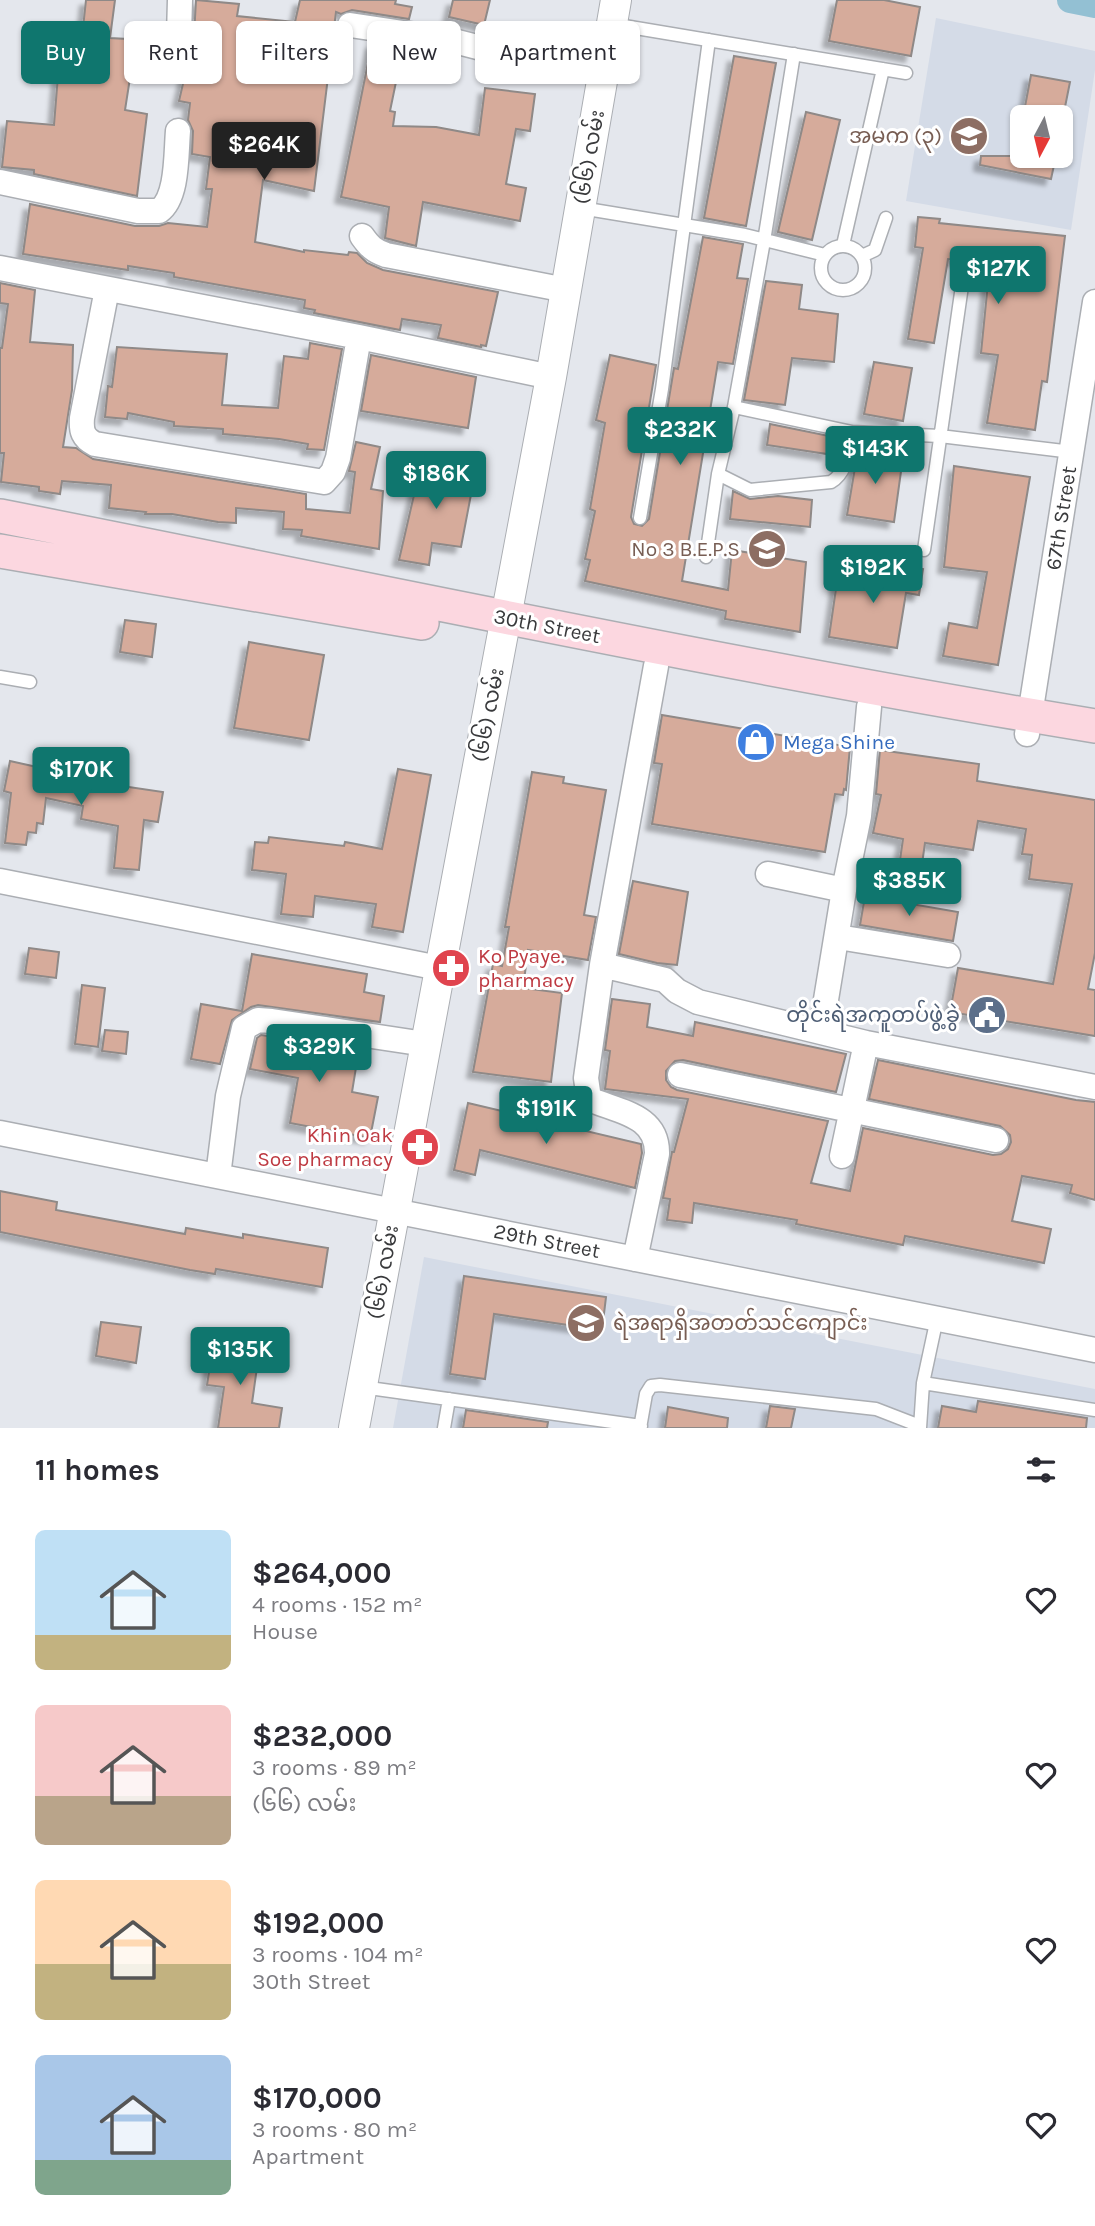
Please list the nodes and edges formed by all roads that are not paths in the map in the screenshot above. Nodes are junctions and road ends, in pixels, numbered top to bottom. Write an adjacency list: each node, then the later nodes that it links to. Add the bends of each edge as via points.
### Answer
1 (180, 0): 3 (street)
2 (614, 12): 5 (lane)
3 (180, 21)
4 (353, 26): 6 (street)
5 (709, 40): 7 (lane); 15 (lane)
6 (475, 46)
7 (793, 54): 8 (lane); 17 (lane)
8 (883, 69): 9 (lane); 18 (lane)
9 (906, 73)
10 (601, 84): 13 (street, (၆၆) လမ်း)
11 (178, 131): 12 (street, via 174,182 168,202 159,211 138,211)
12 (0, 181)
13 (580, 208): 15 (lane); 24 (street, (၆၆) လမ်း)
14 (886, 218): 20 (lane, via 875,250)
15 (685, 226): 17 (lane); 34 (lane)
16 (362, 236): 24 (street, via 386,255)
17 (764, 241): 19 (lane); 28 (lane)
18 (844, 245): 19 (lane); 20 (lane)
19 (825, 255): 20 (lane, via 821,275 836,290 857,285 865,266)
20 (862, 256)
21 (0, 268): 23 (street)
22 (964, 272): 30 (lane)
23 (107, 289): 26 (street); 26 (street, via 81,429 95,444 324,482 338,458)
24 (566, 290): 27 (street, (၆၆) လမ်း)
25 (1095, 302): 31 (street, 67th Street)
26 (359, 337): 27 (street)
27 (551, 377): 39 (street, (၆၆) လမ်း)
28 (734, 407): 29 (lane); 32 (lane)
29 (852, 432): 30 (lane); 32 (lane, via 840,476 831,482 750,490)
30 (940, 436): 31 (lane); 35 (lane)
31 (1072, 452): 44 (street, 67th Street)
32 (718, 474): 37 (lane)
33 (0, 516): 38 (main road, 30th Street)
34 (640, 518)
35 (924, 550)
36 (0, 551): 38 (main road, 30th Street)
37 (706, 557)
38 (176, 566): 39 (main road, 30th Street)
39 (505, 628): 40 (main road, 30th Street); 44 (main road, 30th Street, via 870,688); 53 (street, (၆၆) လမ်း)
40 (656, 666): 43 (main road, 30th Street); 52 (street)
41 (0, 677): 42 (lane)
42 (30, 682)
43 (869, 707): 44 (main road, 30th Street); 49 (street, via 859,817)
44 (1029, 725): 45 (main road, 30th Street); 46 (main road, 30th Street)
45 (1095, 726)
46 (1095, 746)
47 (768, 874): 49 (street)
48 (0, 881): 53 (street)
49 (844, 890): 50 (street)
50 (838, 937): 51 (street); 54 (street)
51 (948, 955)
52 (602, 965): 54 (street, via 665,980 698,1002); 65 (street, via 586,1078 589,1100 646,1123 657,1142)
53 (439, 968): 56 (street, (၆၆) လမ်း)
54 (821, 1030): 55 (street)
55 (866, 1043): 58 (street); 59 (street)
56 (425, 1045): 63 (street, via 272,1021 250,1023 244,1028 231,1084); 64 (street, (၆၆) လမ်း)
57 (680, 1075): 59 (street)
58 (1095, 1087)
59 (852, 1111): 61 (street); 62 (street)
60 (0, 1133): 63 (street, 29th Street)
61 (996, 1140)
62 (842, 1156)
63 (218, 1176): 64 (street, 29th Street)
64 (394, 1211): 65 (street, 29th Street); 69 (street, (၆၆) လမ်း)
65 (635, 1259): 66 (street, 29th Street)
66 (937, 1318): 67 (street, 29th Street); 68 (lane)
67 (1095, 1350)
68 (923, 1383): 71 (lane); 73 (lane)
69 (362, 1387): 70 (lane); 74 (street, (၆၆) လမ်း)
70 (449, 1399): 72 (lane); 75 (lane)
71 (1095, 1410)
72 (640, 1427): 73 (lane, via 646,1394 660,1385 876,1409)
73 (920, 1427)
74 (354, 1428)
75 (444, 1428)

